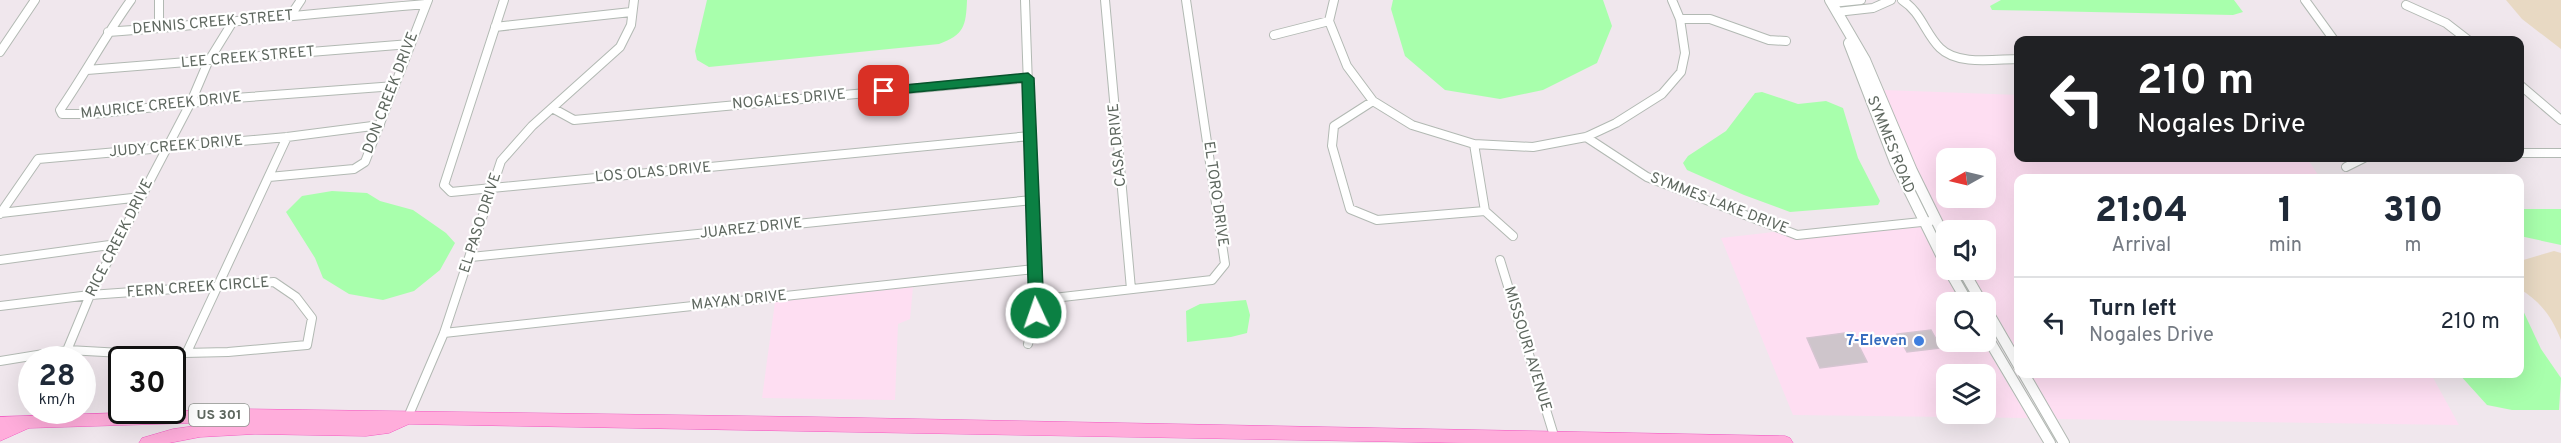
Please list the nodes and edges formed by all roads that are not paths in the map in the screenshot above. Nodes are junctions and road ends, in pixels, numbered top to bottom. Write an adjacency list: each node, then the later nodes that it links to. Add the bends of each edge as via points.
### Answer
1 (35, 0): 32 (street)
2 (131, 0): 26 (street, MAURICE CREEK DRIVE)
3 (159, 0): 25 (street)
4 (301, 0): 20 (street)
5 (504, 0): 24 (street)
6 (634, 0): 19 (street, EL PASO DRIVE)
7 (1025, 0): 36 (street)
8 (1105, 0): 69 (street, CASA DRIVE)
9 (1186, 0): 69 (street, EL TORO DRIVE, via 1225,264 1212,280)
10 (1334, 0): 22 (street)
11 (1672, 0): 21 (street)
12 (1861, 0): 18 (street)
13 (1891, 0): 18 (street, via 1870,8)
14 (1902, 0): 33 (street, via 1913,7 1946,53 1961,58)
15 (2305, 0): 28 (street)
16 (427, 2): 20 (street, DENNIS CREEK STREET); 31 (street, DON CREEK DRIVE)
17 (2406, 5): 29 (street, via 2446,23)
18 (1835, 9): 59 (street, SYMMES ROAD, via 1870,70); 60 (street, SYMMES ROAD, via 1887,144)
19 (631, 12): 24 (street); 41 (street, EL PASO DRIVE, via 631,25 620,46)
20 (291, 15): 23 (street, DENNIS CREEK STREET)
21 (1680, 19): 30 (street, via 1710,19 1769,40); 46 (street, via 1685,53 1681,72 1662,94)
22 (1329, 21): 27 (street); 39 (street, via 1347,66)
23 (232, 23): 25 (street, DENNIS CREEK STREET); 34 (street, RICE CREEK DRIVE)
24 (495, 27): 54 (street, LOS OLAS DRIVE, via 444,185 451,192)
25 (159, 28): 26 (street, DENNIS CREEK STREET)
26 (108, 32): 35 (street, MAURICE CREEK DRIVE)
27 (1274, 35)
28 (2331, 36)
29 (2463, 36)
30 (1786, 41)
31 (410, 44): 34 (street, LEE CREEK STREET); 37 (street, DON CREEK DRIVE)
32 (0, 52)
33 (2014, 59)
34 (208, 62): 35 (street, LEE CREEK STREET); 40 (street, RICE CREEK DRIVE)
35 (87, 70): 40 (street, MAURICE CREEK DRIVE, via 60,110 62,114)
36 (1028, 78): 41 (street, NOGALES DRIVE, via 574,120); 44 (street)
37 (395, 86): 40 (street, MAURICE CREEK DRIVE); 43 (street, DON CREEK DRIVE)
38 (2524, 88): 42 (street)
39 (1373, 100): 47 (street, via 1412,125); 57 (street, via 1334,126 1332,146 1350,209 1377,220)
40 (191, 102): 48 (street, RICE CREEK DRIVE)
41 (554, 109): 54 (street, EL PASO DRIVE, via 532,126 501,161)
42 (2561, 120)
43 (380, 125): 45 (street, JUDY CREEK DRIVE); 53 (street, DON CREEK DRIVE, via 365,162 354,169)
44 (1030, 136): 54 (street, LOS OLAS DRIVE); 56 (street)
45 (287, 137): 48 (street, JUDY CREEK DRIVE); 53 (street)
46 (1586, 137): 47 (street, via 1533,147); 60 (street, SYMMES LAKE DRIVE, via 1647,177 1797,235)
47 (1474, 144): 57 (street)
48 (168, 148): 55 (street, RICE CREEK DRIVE); 58 (street, JUDY CREEK DRIVE, via 38,159)
49 (2524, 153): 50 (street)
50 (2561, 153)
51 (2356, 162): 52 (street)
52 (2346, 167)
53 (269, 177): 68 (street)
54 (492, 188): 64 (street, EL PASO DRIVE)
55 (141, 197): 58 (street); 62 (street, RICE CREEK DRIVE)
56 (1032, 200): 64 (street, JUAREZ DRIVE); 67 (street)
57 (1485, 211): 61 (street)
58 (0, 214)
59 (1936, 221): 60 (street, SYMMES LAKE DRIVE)
60 (1923, 222): 63 (street, SYMMES ROAD)
61 (1512, 236)
62 (117, 244): 65 (street); 70 (street, RICE CREEK DRIVE)
63 (1936, 246)
64 (471, 257): 74 (street, EL PASO DRIVE)
65 (0, 260)
66 (1500, 260): 91 (street, MISSOURI AVENUE)
67 (1034, 269): 71 (street); 74 (street, MAYAN DRIVE)
68 (219, 287): 70 (street, FERN CREEK CIRCLE); 78 (street); 78 (street, FERN CREEK CIRCLE, via 273,282 284,287 312,318 307,345)
69 (1131, 290): 71 (street, EL TORO DRIVE)
70 (90, 295): 72 (street, FERN CREEK CIRCLE); 76 (street, RICE CREEK DRIVE)
71 (1036, 300): 75 (street)
72 (0, 306)
73 (1996, 326): 80 (street)
74 (444, 333): 85 (street, EL PASO DRIVE)
75 (1028, 344)
76 (70, 346)
77 (96, 352): 78 (street, FERN CREEK CIRCLE)
78 (187, 352)
79 (1996, 352): 95 (street)
80 (2014, 357)
81 (18, 358): 82 (street)
82 (0, 361)
83 (2026, 378): 96 (street)
84 (96, 416): 85 (main road, US 301)
85 (408, 417): 90 (main road, US 301, via 814,423); 93 (main road, via 389,427 366,430 206,430 175,433)
86 (18, 419): 87 (main road, US 301)
87 (0, 423)
88 (21, 424): 89 (main road)
89 (0, 434)
90 (1339, 439): 91 (main road, US 301)
91 (1555, 439): 92 (main road, US 301)
92 (1662, 442): 94 (main road, US 301)
93 (147, 443)
94 (1785, 443)
95 (2050, 443)
96 (2064, 443)

